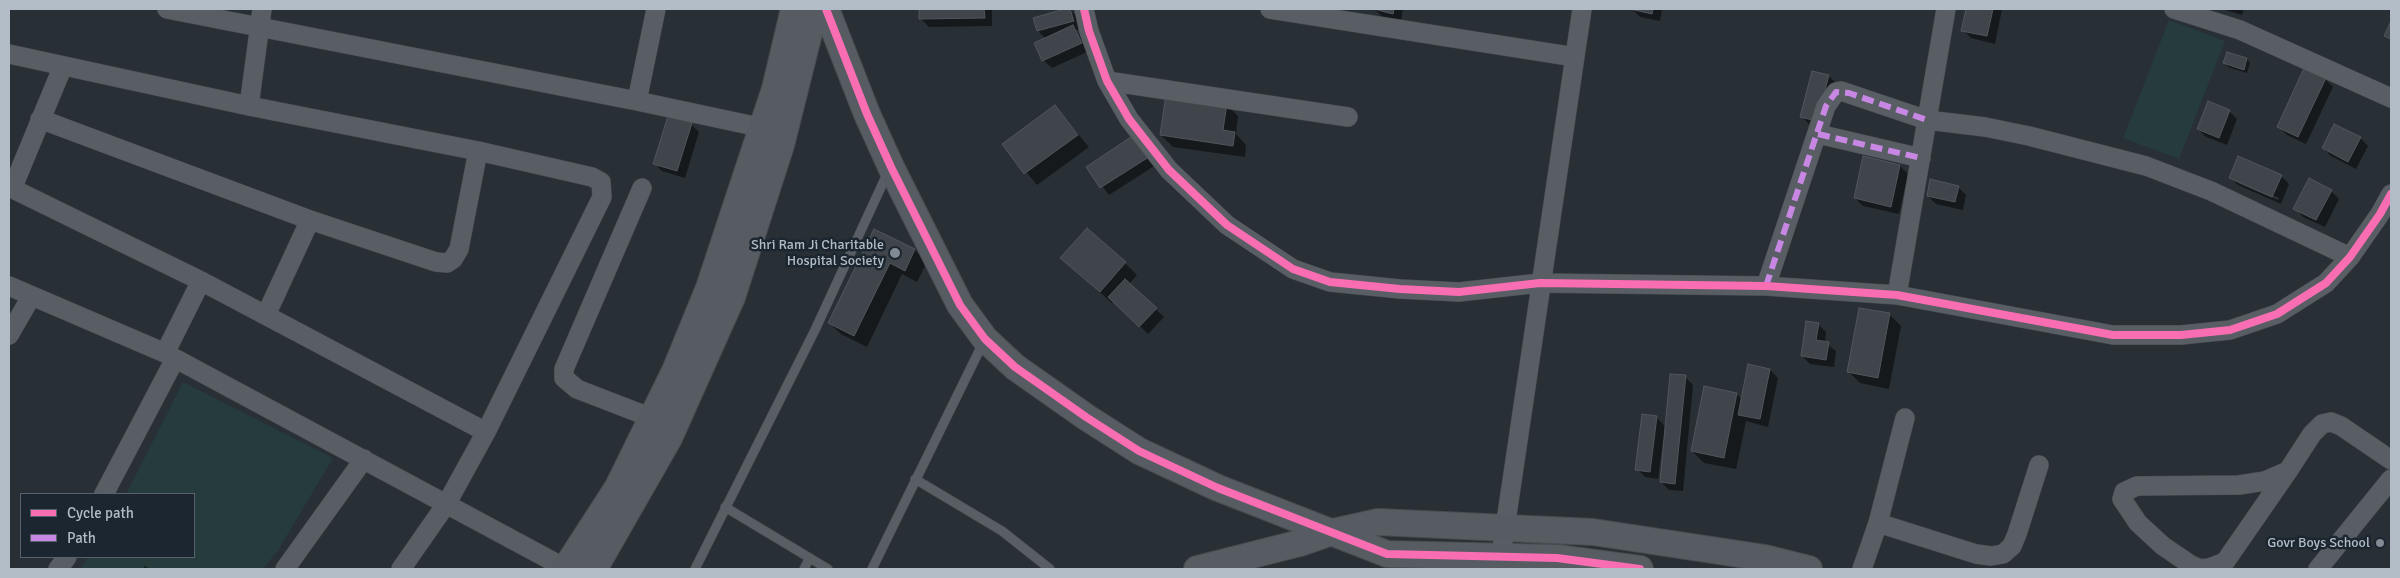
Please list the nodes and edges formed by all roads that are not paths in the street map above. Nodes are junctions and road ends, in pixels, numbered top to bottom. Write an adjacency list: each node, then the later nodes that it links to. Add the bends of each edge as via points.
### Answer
1 (167, 9): 13 (street)
2 (262, 9): 13 (street)
3 (656, 9): 19 (street)
4 (794, 9): 24 (street, via 774,89)
5 (815, 9): 24 (street)
6 (826, 9): 28 (street)
7 (1084, 9): 17 (street)
8 (1270, 9): 15 (street)
9 (1582, 9): 15 (street)
10 (1946, 9): 23 (street)
11 (2174, 9): 12 (street)
12 (2195, 12): 18 (street)
13 (260, 28): 19 (street); 20 (street)
14 (9, 54): 16 (street)
15 (1575, 57): 35 (street)
16 (63, 66): 20 (street); 22 (street)
17 (1107, 81): 21 (street); 35 (street, via 1129,119 1189,191 1227,225 1293,269 1330,282 1400,290 1459,292)
18 (2391, 98)
19 (637, 101): 24 (street)
20 (249, 106): 26 (street)
21 (1348, 117)
22 (40, 120): 29 (street); 32 (street)
23 (1927, 120): 25 (street, via 1841,91 1832,96); 27 (street); 33 (street, via 2029,136 2146,166 2211,190)
24 (773, 130): 44 (street, via 675,371); 66 (street, via 726,311 669,438)
25 (1818, 134): 27 (street); 37 (street)
26 (478, 151): 32 (street, via 459,249 446,263); 46 (street, via 592,177 601,182 603,189 600,203)
27 (1921, 158): 38 (street)
28 (890, 167): 42 (street, via 951,288); 55 (lane, via 815,330)
29 (10, 188): 34 (street)
30 (642, 188): 44 (street, via 564,369 564,378 577,389)
31 (2391, 194): 33 (street)
32 (310, 220): 40 (street)
33 (2350, 257): 38 (street, via 2326,282 2277,314 2230,330 2181,335 2113,335)
34 (201, 281): 40 (street); 43 (street)
35 (1540, 283): 37 (street); 57 (street)
36 (9, 286): 39 (street)
37 (1766, 286): 38 (street)
38 (1898, 295)
39 (31, 297): 41 (street); 43 (street)
40 (266, 315): 46 (street)
41 (9, 335)
42 (985, 339): 51 (lane); 58 (street, via 1023,372 1086,418 1139,451 1218,488)
43 (170, 356): 47 (street); 53 (street)
44 (652, 418): 65 (street, via 618,487)
45 (1905, 418): 56 (street)
46 (486, 432): 54 (street)
47 (364, 459): 54 (street); 63 (street)
48 (2391, 460): 50 (street, via 2331,422 2322,424 2312,434)
49 (2039, 464): 56 (street, via 2012,546 2003,554 1976,554)
50 (2288, 471): 50 (street, via 2266,481 2239,485 2137,486 2124,492 2122,498 2138,523 2163,546 2191,565 2209,568 2225,562)
51 (915, 479): 70 (lane); 71 (lane, via 1009,536)
52 (2391, 479): 76 (street)
53 (104, 493)
54 (447, 503): 64 (street); 65 (street)
55 (725, 507): 61 (lane); 67 (lane)
56 (1878, 524): 75 (street)
57 (1505, 527): 58 (street, via 1378,522); 59 (street); 74 (street, via 1593,532 1765,558)
58 (1329, 533): 59 (street, via 1387,554); 72 (street)
59 (1501, 555): 73 (street, via 1557,558)
60 (66, 558): 62 (street)
61 (809, 559): 68 (lane); 69 (lane)
62 (58, 569)
63 (285, 569)
64 (401, 569)
65 (566, 569)
66 (594, 569)
67 (695, 569)
68 (804, 569)
69 (828, 569)
70 (872, 569)
71 (1050, 569)
72 (1197, 569)
73 (1640, 569)
74 (1809, 569)
75 (1862, 569)
76 (2318, 569)

